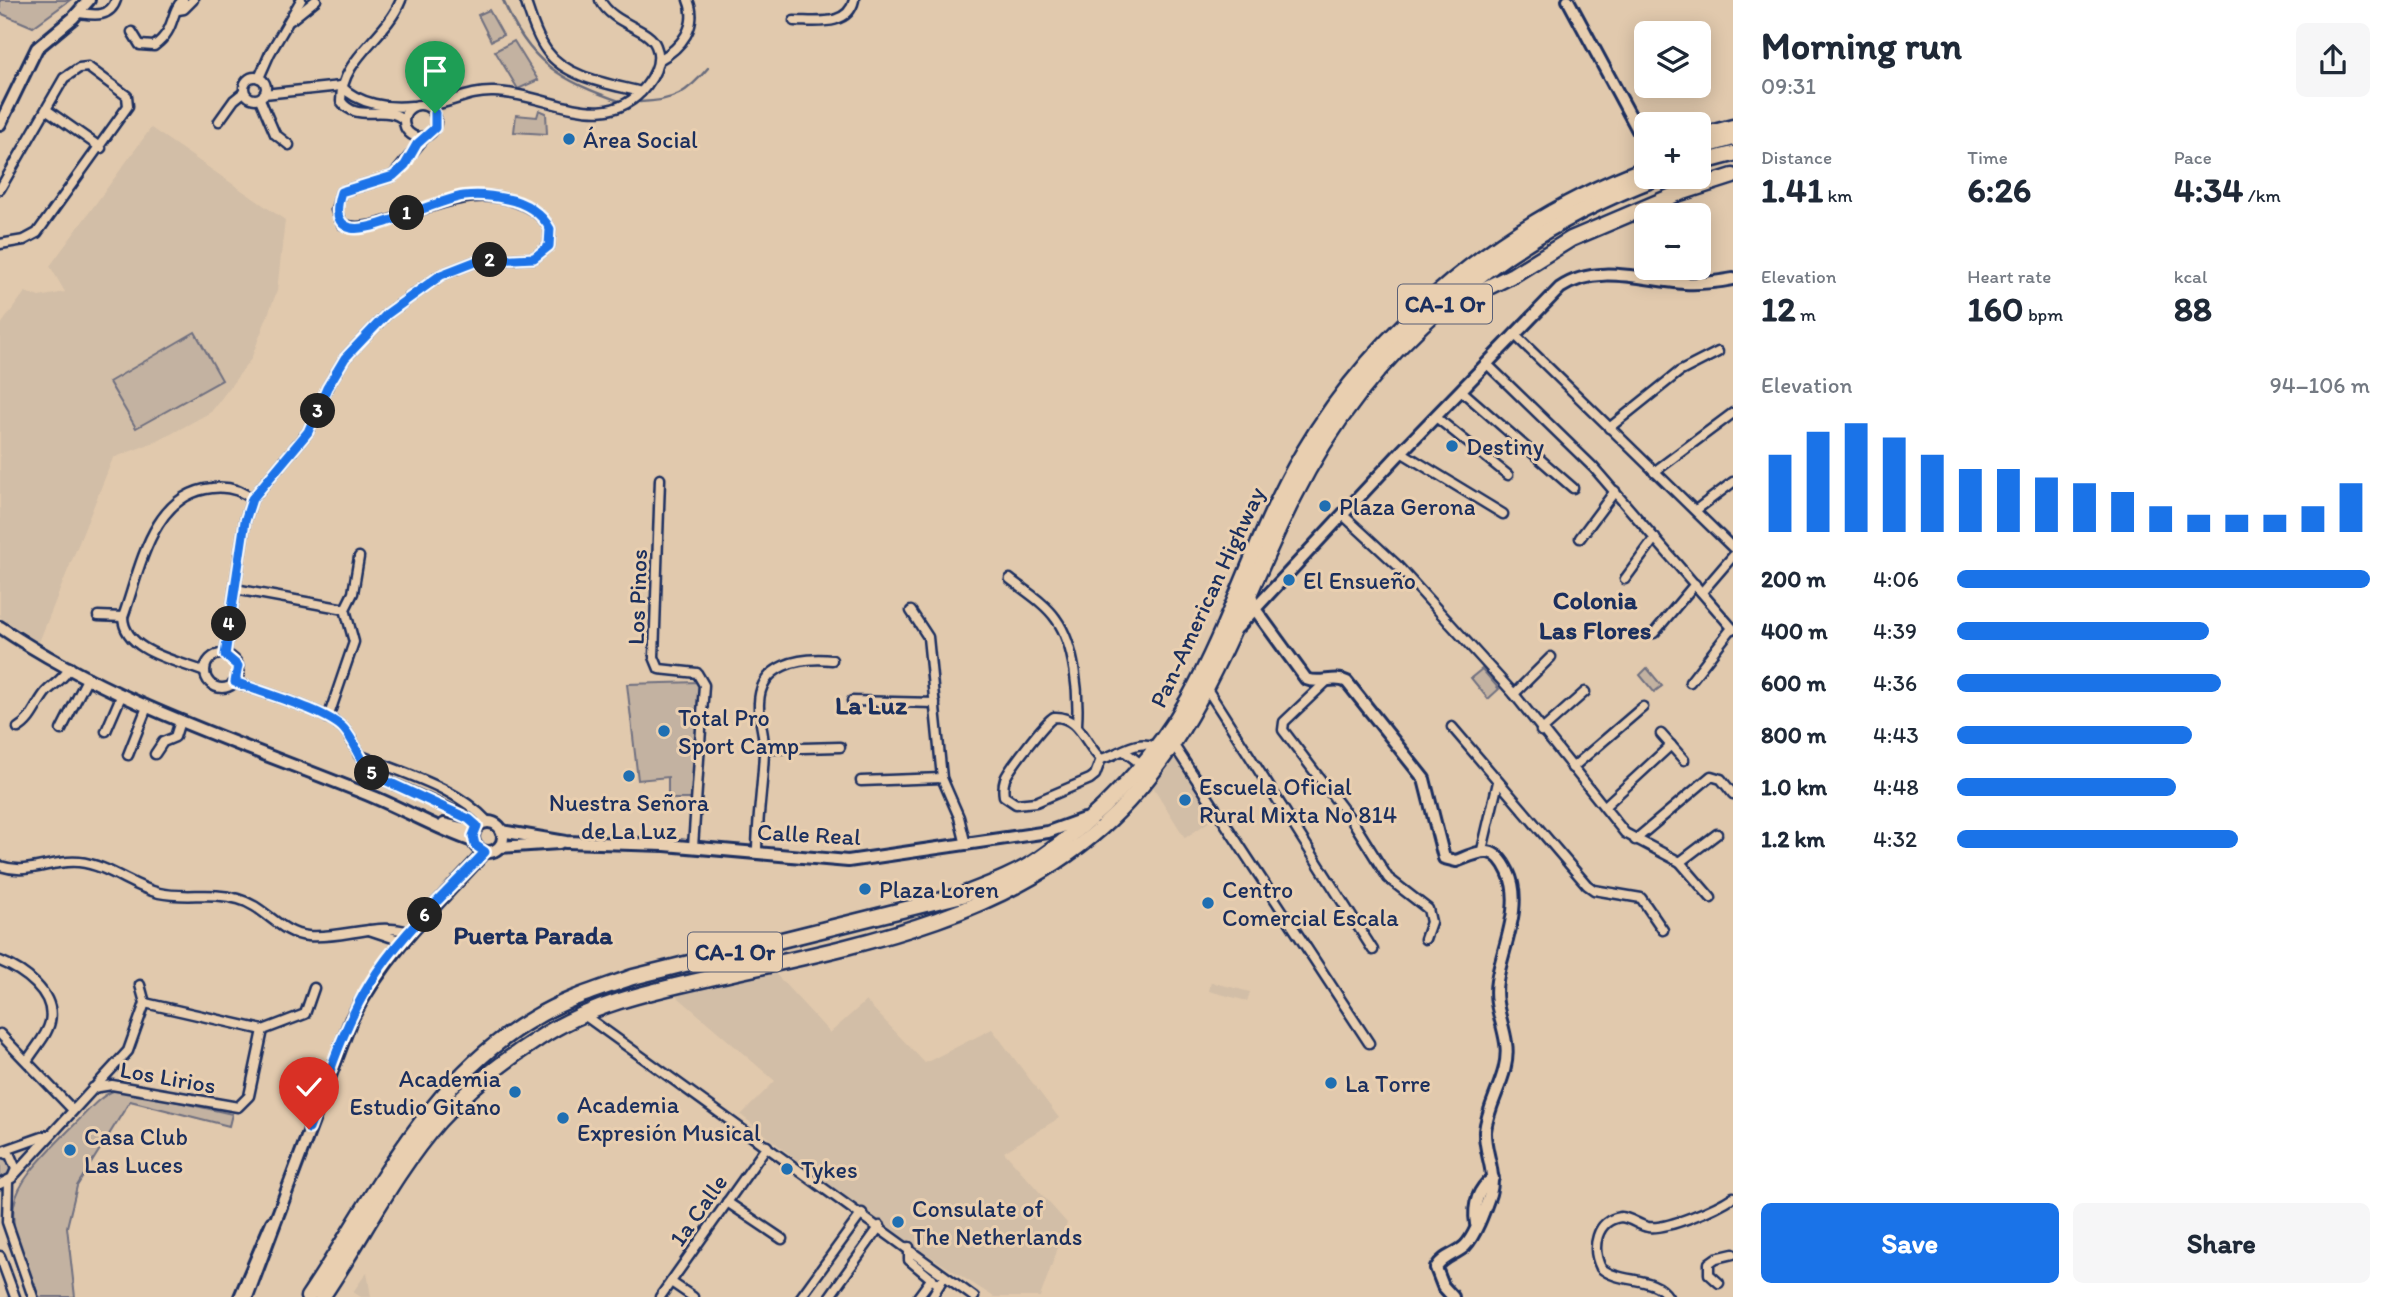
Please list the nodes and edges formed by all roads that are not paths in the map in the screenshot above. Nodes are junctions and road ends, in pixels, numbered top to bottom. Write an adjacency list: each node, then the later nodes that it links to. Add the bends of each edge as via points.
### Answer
1 (89, 0): 14 (main road)
2 (116, 0): 14 (street, via 112,9 99,15)
3 (183, 0): 13 (street)
4 (193, 0): 13 (street)
5 (301, 0): 16 (street)
6 (316, 0): 16 (street)
7 (401, 0): 20 (street, via 396,15 346,72)
8 (525, 0): 22 (street, via 551,56 589,78)
9 (600, 0): 18 (street, via 612,17 653,40)
10 (688, 0): 18 (street, via 690,27 673,52)
11 (854, 0): 15 (street, via 852,8 836,21)
12 (1568, 0): 31 (main road)
13 (178, 10): 17 (street, via 170,32 153,46 140,45)
14 (79, 13): 32 (main road, via 37,48)
15 (794, 21)
16 (286, 23): 19 (street)
17 (132, 32)
18 (659, 60): 22 (street)
19 (259, 78): 21 (street, via 246,82); 23 (street, via 266,85)
20 (341, 86): 23 (street); 25 (street, via 376,104); 29 (street, via 341,101 349,110 395,114)
21 (244, 92): 23 (street, via 249,98); 30 (street)
22 (642, 92): 24 (street, via 624,108 605,113 515,93 456,96)
23 (262, 97): 39 (street, via 275,134)
24 (443, 103): 26 (street); 28 (street)
25 (412, 106): 26 (street); 29 (street)
26 (427, 106): 28 (street)
27 (47, 110): 40 (street); 40 (street, via 64,78 89,67 129,100); 47 (street)
28 (436, 115): 36 (street, via 435,128)
29 (404, 120): 34 (street)
30 (219, 121)
31 (1634, 121)
32 (0, 124)
33 (1733, 127): 35 (highway)
34 (409, 132): 36 (street); 41 (street)
35 (1711, 133)
36 (425, 136): 41 (street)
37 (1733, 138): 38 (highway)
38 (1711, 144)
39 (289, 145)
40 (101, 148): 48 (street, via 37,233)
41 (411, 153): 65 (street, via 393,176 341,192 336,210 342,224 352,228 372,225 465,195 482,195 512,200 539,215 550,229 549,246 534,258 486,260 458,267 387,314 345,358 308,432)
42 (1733, 154): 43 (highway)
43 (1711, 160)
44 (1634, 169): 116 (highway, Pan-American Highway / CA-1 Or, via 1569,202 1477,262 1428,302 1356,377 1303,453 1204,669)
45 (1733, 176): 50 (highway, via 1677,194 1572,239 1513,275)
46 (1634, 187): 50 (highway, Pan-American Highway / CA-1 Or, via 1533,237)
47 (0, 189)
48 (0, 244)
49 (1733, 279): 51 (main road, via 1686,283 1606,274 1579,278 1560,288)
50 (1433, 314): 79 (highway, Pan-American Highway / CA-1 Or, via 1365,386 1322,446 1293,499)
51 (1514, 334): 53 (main road); 57 (street)
52 (1718, 352): 57 (street, via 1679,372)
53 (1487, 364): 54 (main road); 64 (street)
54 (1463, 392): 56 (main road); 63 (street)
55 (1733, 413): 59 (street)
56 (1437, 418): 58 (main road); 60 (street)
57 (1609, 428): 59 (street)
58 (1401, 452): 67 (street); 68 (main road)
59 (1654, 472): 66 (street)
60 (1508, 475)
61 (660, 479): 142 (street, Los Pinos, via 654,657 659,669 697,674 704,685)
62 (1733, 482): 66 (street)
63 (1573, 488)
64 (1615, 491): 69 (street); 70 (street)
65 (252, 499): 77 (street); 83 (street, via 240,491 214,488 193,493 172,506 156,527)
66 (1696, 510): 71 (street)
67 (1503, 514)
68 (1343, 515): 79 (main road); 99 (street, via 1396,565)
69 (1580, 538)
70 (1655, 538): 75 (street); 76 (street)
71 (1733, 548)
72 (1733, 556): 78 (street)
73 (359, 557): 80 (street, via 353,593)
74 (1010, 579): 106 (street, via 1055,618 1064,634 1076,693)
75 (1625, 579)
76 (1695, 584): 78 (street); 86 (street)
77 (235, 589): 80 (street); 87 (street)
78 (1702, 592): 85 (street)
79 (1253, 602): 93 (main road, via 1306,679); 96 (highway, Pan-American Highway / CA-1 Or)
80 (345, 609): 104 (street, via 354,642)
81 (911, 611): 101 (street, via 928,637)
82 (98, 616): 83 (street)
83 (123, 617): 91 (street, via 126,632 135,643)
84 (0, 626): 90 (main road)
85 (1732, 628): 95 (street)
86 (1654, 633)
87 (225, 655): 91 (street, via 209,660); 94 (street, via 238,666)
88 (1552, 657): 99 (street)
89 (832, 660): 117 (street, via 796,661 772,671 758,705)
90 (70, 667): 92 (main road); 108 (street)
91 (205, 671): 94 (street, via 216,688)
92 (88, 677): 98 (main road); 109 (street)
93 (1327, 681): 144 (main road, via 1341,678 1348,682 1424,779 1444,858 1456,861); 153 (street, via 1284,722 1283,730 1347,813 1388,878 1429,909 1432,922)
94 (235, 682): 104 (street)
95 (1690, 682)
96 (1207, 689): 113 (highway, Pan-American Highway / CA-1 Or); 154 (street)
97 (1585, 692): 111 (street)
98 (122, 694): 102 (main road); 110 (street)
99 (1514, 694): 111 (street)
100 (852, 701): 101 (street)
101 (935, 703): 126 (street)
102 (147, 707): 105 (main road); 120 (street)
103 (1643, 707): 125 (street)
104 (328, 718): 121 (street, via 344,729)
105 (180, 721): 119 (street, via 175,737 163,742); 132 (main road)
106 (1077, 725): 122 (street); 122 (street, via 1060,717 1047,721 1007,775 1004,796 1016,804 1036,802 1090,779)
107 (1452, 727): 128 (street)
108 (18, 728)
109 (61, 730)
110 (106, 731)
111 (1541, 731): 125 (street)
112 (1661, 734): 114 (street)
113 (1173, 744): 159 (highway, Pan-American Highway / CA-1 Or, via 1099,830 1045,869 987,901 899,933 647,993); 162 (street)
114 (1671, 745): 123 (street); 130 (street)
115 (840, 747): 117 (street)
116 (1155, 747): 118 (street, via 1146,743); 124 (highway, Pan-American Highway / CA-1 Or)
117 (764, 749): 146 (street)
118 (1125, 751): 122 (street); 124 (street)
119 (155, 754)
120 (128, 755)
121 (359, 755): 133 (street, via 378,777 457,812); 133 (street, via 434,784 472,807)
122 (1101, 759)
123 (1684, 760)
124 (1141, 764): 131 (highway, Pan-American Highway / CA-1 Or)
125 (1572, 768): 130 (street)
126 (942, 778): 127 (street); 140 (street, via 960,817)
127 (861, 781)
128 (1498, 782): 144 (street); 151 (street, via 1587,885 1636,895)
129 (1733, 794): 138 (street, via 1721,779 1711,776)
130 (1605, 806): 138 (street)
131 (1096, 812): 135 (main road, Calle Real); 143 (highway, Pan-American Highway / CA-1 Or)
132 (427, 821): 133 (main road); 137 (main road)
133 (478, 830): 134 (main road); 137 (main road); 145 (main road, via 477,849)
134 (501, 831): 139 (main road, Calle Real); 141 (main road)
135 (1048, 832): 140 (main road, Calle Real); 143 (main road)
136 (1717, 834): 147 (street)
137 (461, 837): 149 (main road, via 475,855)
138 (1635, 839): 147 (street)
139 (566, 842): 141 (main road, Calle Real); 142 (main road, Calle Real)
140 (966, 845): 146 (main road, Calle Real, via 848,861)
141 (499, 847): 145 (main road, Calle Real)
142 (693, 847): 146 (main road, Calle Real)
143 (1053, 848): 188 (highway, Pan-American Highway / CA-1 Or, via 997,882 962,895 633,977 532,1019 481,1058 430,1111)
144 (1482, 850): 201 (main road, via 1501,860 1514,894 1495,998 1506,1055 1485,1133 1493,1178 1487,1202 1463,1248 1448,1255 1435,1273)
145 (485, 852): 149 (main road)
146 (757, 852)
147 (1680, 862): 150 (street)
148 (0, 866): 152 (street, via 29,871 82,862 159,893 239,899 298,935 392,927)
149 (470, 868): 152 (main road)
150 (1711, 898)
151 (1663, 930)
152 (405, 937): 192 (main road, via 368,986 351,1020)
153 (1425, 939)
154 (1373, 950)
155 (0, 961): 163 (street, via 27,974 49,1007 49,1026)
156 (140, 985): 158 (street)
157 (314, 988): 160 (street, via 305,1014)
158 (145, 1003): 160 (street); 164 (street, Los Lirios, via 128,1051)
159 (584, 1015): 169 (street); 184 (highway, Pan-American Highway / CA-1 Or, via 559,1026 492,1071 440,1120)
160 (263, 1030): 166 (street, Los Lirios, via 243,1105 233,1108)
161 (0, 1034): 163 (street)
162 (1369, 1043)
163 (27, 1061): 167 (street)
164 (115, 1065): 165 (street, Los Lirios); 166 (street, via 114,1078)
165 (93, 1088): 166 (street, Los Lirios); 167 (street, Los Lirios)
166 (125, 1088)
167 (73, 1110): 168 (street, Los Lirios)
168 (54, 1133): 170 (street); 171 (street, Los Lirios)
169 (768, 1146): 174 (street, 1a Calle); 175 (street)
170 (0, 1152): 171 (street, via 13,1159)
171 (15, 1174): 172 (street, Los Lirios)
172 (4, 1183): 179 (street)
173 (1733, 1197): 202 (street, via 1660,1226 1646,1227 1621,1217 1602,1229 1595,1245 1601,1268 1611,1275 1656,1286)
174 (727, 1202): 177 (street); 185 (street, 1a Calle)
175 (862, 1213): 176 (street); 197 (street)
176 (880, 1226): 178 (street); 189 (street)
177 (782, 1239)
178 (909, 1247): 182 (street); 183 (street, via 908,1258)
179 (15, 1250): 181 (street); 191 (street)
180 (1733, 1254): 186 (street, via 1709,1263 1709,1274)
181 (1, 1260): 190 (street)
182 (942, 1272): 183 (street); 187 (street); 200 (street)
183 (931, 1279): 187 (street); 198 (street)
184 (332, 1282): 188 (highway, Pan-American Highway / CA-1 Or); 194 (highway)
185 (671, 1282): 195 (street, 1a Calle); 196 (street)
186 (1719, 1283)
187 (939, 1285): 199 (street)
188 (319, 1291): 193 (highway)
189 (830, 1296)
190 (15, 1297)
191 (33, 1297)
192 (243, 1297)
193 (307, 1297)
194 (327, 1297)
195 (660, 1297)
196 (693, 1297)
197 (801, 1297)
198 (918, 1297)
199 (932, 1297)
200 (974, 1297)
201 (1453, 1297)
202 (1668, 1297)

